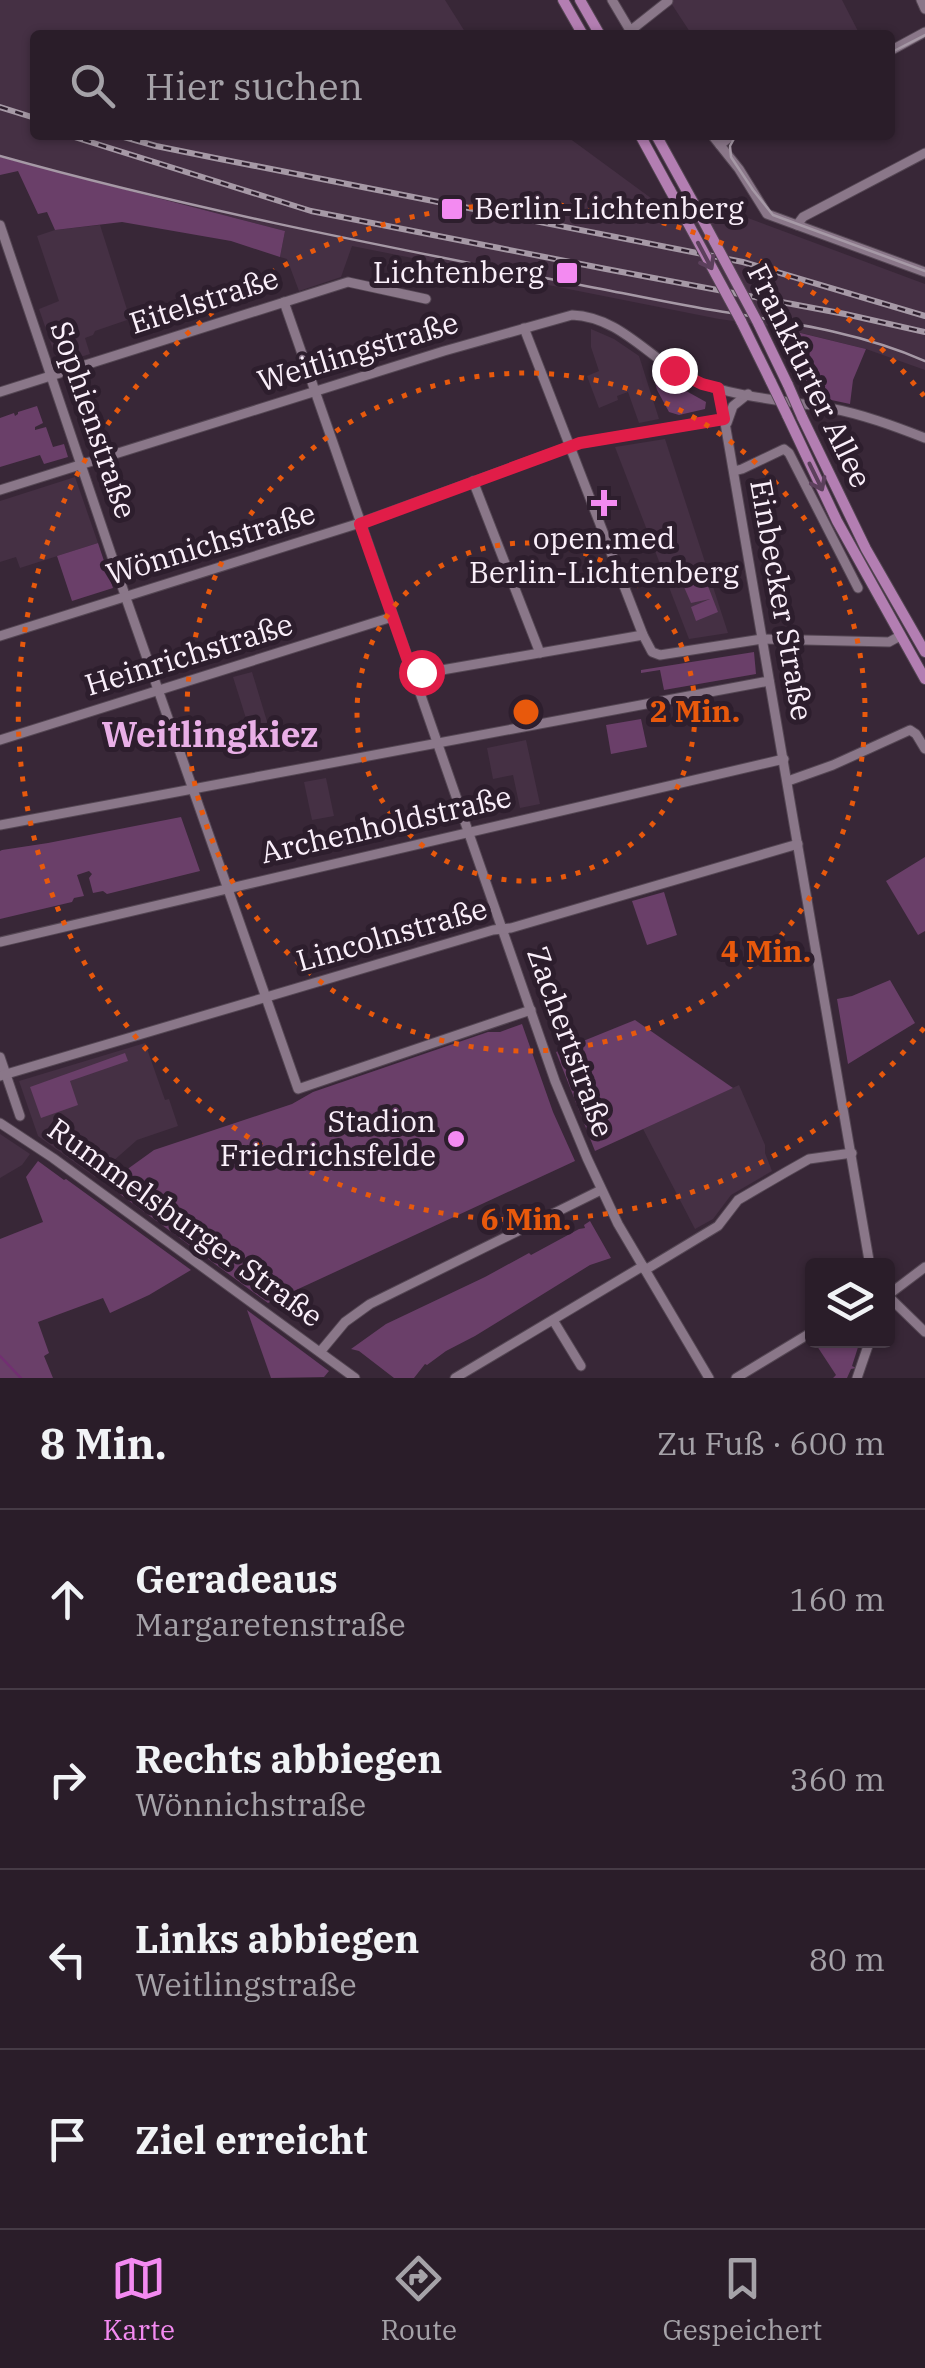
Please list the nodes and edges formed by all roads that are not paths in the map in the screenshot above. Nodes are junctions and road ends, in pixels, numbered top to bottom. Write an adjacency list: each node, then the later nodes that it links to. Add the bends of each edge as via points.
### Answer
1 (563, 0): 7 (main road)
2 (580, 0): 8 (main road)
3 (612, 0): 9 (street)
4 (920, 0): 6 (street)
5 (668, 1): 10 (street)
6 (925, 8)
7 (579, 30)
8 (597, 30)
9 (629, 30)
10 (634, 30)
11 (925, 32): 12 (street)
12 (895, 48)
13 (643, 140): 43 (main road, Frankfurter Allee, one-way to 43, bridge)
14 (659, 140): 44 (main road, Frankfurter Allee, bridge, via 758,323 860,538)
15 (716, 140): 17 (street, Frankfurter Allee)
16 (726, 140): 17 (street)
17 (720, 145): 20 (street, Frankfurter Allee, via 766,214)
18 (925, 153): 20 (street)
19 (0, 225): 25 (street, Sophienstraße)
20 (797, 226): 21 (street, Frankfurter Allee)
21 (925, 272)
22 (426, 299): 23 (street, Eitelstraße, via 348,282)
23 (284, 302): 25 (street, Eitelstraße); 27 (street, Zachertstraße)
24 (524, 328): 26 (street, Weitlingstraße, via 572,316 596,318 688,378); 27 (street, Weitlingstraße); 32 (street)
25 (52, 376): 28 (street, Eitelstraße); 33 (street, Sophienstraße)
26 (718, 388): 29 (street, Weitlingstraße); 30 (street, Einbecker Straße)
27 (314, 391): 33 (street, Weitlingstraße); 37 (street, Zachertstraße)
28 (0, 392)
29 (748, 394): 30 (street); 31 (street, Weitlingstraße, via 841,410)
30 (725, 423): 32 (street, Wönnichstraße); 34 (street, Einbecker Straße)
31 (925, 438)
32 (570, 446): 35 (street, Wönnichstraße); 42 (street)
33 (81, 465): 36 (street, Weitlingstraße); 39 (street, Sophienstraße)
34 (734, 471): 38 (street, Frankfurter Allee, via 784,448); 45 (street, Einbecker Straße)
35 (474, 481): 37 (street, Wönnichstraße); 47 (street)
36 (0, 490)
37 (360, 524): 39 (street, Wönnichstraße); 40 (street, Zachertstraße)
38 (858, 588)
39 (126, 597): 41 (street, Wönnichstraße); 51 (street, Sophienstraße)
40 (392, 618): 48 (street, Zachertstraße); 51 (street, Heinrichstraße)
41 (0, 636)
42 (643, 636): 45 (street, via 660,654); 47 (street)
43 (900, 636): 45 (street, via 889,642); 49 (main road, Frankfurter Allee)
44 (921, 639): 46 (main road, Frankfurter Allee)
45 (762, 640): 50 (street, Einbecker Straße)
46 (925, 652)
47 (540, 653): 48 (street)
48 (413, 675): 53 (street, Zachertstraße)
49 (925, 679)
50 (770, 681): 53 (street); 55 (street, Einbecker Straße)
51 (159, 690): 52 (street, Heinrichstraße); 57 (street, Sophienstraße)
52 (0, 740)
53 (436, 743): 57 (street); 59 (street, Zachertstraße)
54 (925, 748): 56 (street, via 910,730)
55 (784, 759): 56 (street, Einbecker Straße); 59 (street, Archenholdstraße)
56 (788, 781): 60 (street, Einbecker Straße)
57 (193, 789): 58 (street); 61 (street, Sophienstraße)
58 (0, 825)
59 (468, 832): 61 (street, Archenholdstraße); 62 (street, Zachertstraße)
60 (798, 844): 62 (street, Lincolnstraße); 70 (street, Einbecker Straße)
61 (228, 888): 63 (street, Archenholdstraße); 64 (street, Sophienstraße)
62 (501, 929): 64 (street, Lincolnstraße); 65 (street, Zachertstraße)
63 (0, 942)
64 (266, 998): 65 (street, Sophienstraße, via 298,1089); 67 (street, Lincolnstraße)
65 (531, 1010): 71 (street, Zachertstraße)
66 (0, 1056): 67 (street)
67 (3, 1075): 68 (street)
68 (20, 1116)
69 (0, 1122): 81 (street, Rummelsburger Straße)
70 (852, 1153): 72 (street, Einbecker Straße); 74 (street, via 810,1159 786,1172 738,1200 718,1226)
71 (601, 1190): 74 (street, Zachertstraße); 81 (street, via 370,1304 344,1322)
72 (869, 1258)
73 (925, 1267): 75 (street)
74 (644, 1268): 77 (street); 85 (street, Zachertstraße)
75 (895, 1290)
76 (895, 1302): 78 (street)
77 (553, 1320): 82 (street); 84 (street)
78 (925, 1332)
79 (805, 1336): 86 (street)
80 (867, 1348): 87 (street)
81 (320, 1352): 83 (street, Rummelsburger Straße)
82 (581, 1366)
83 (355, 1378)
84 (455, 1378)
85 (709, 1378)
86 (736, 1378)
87 (856, 1378)

